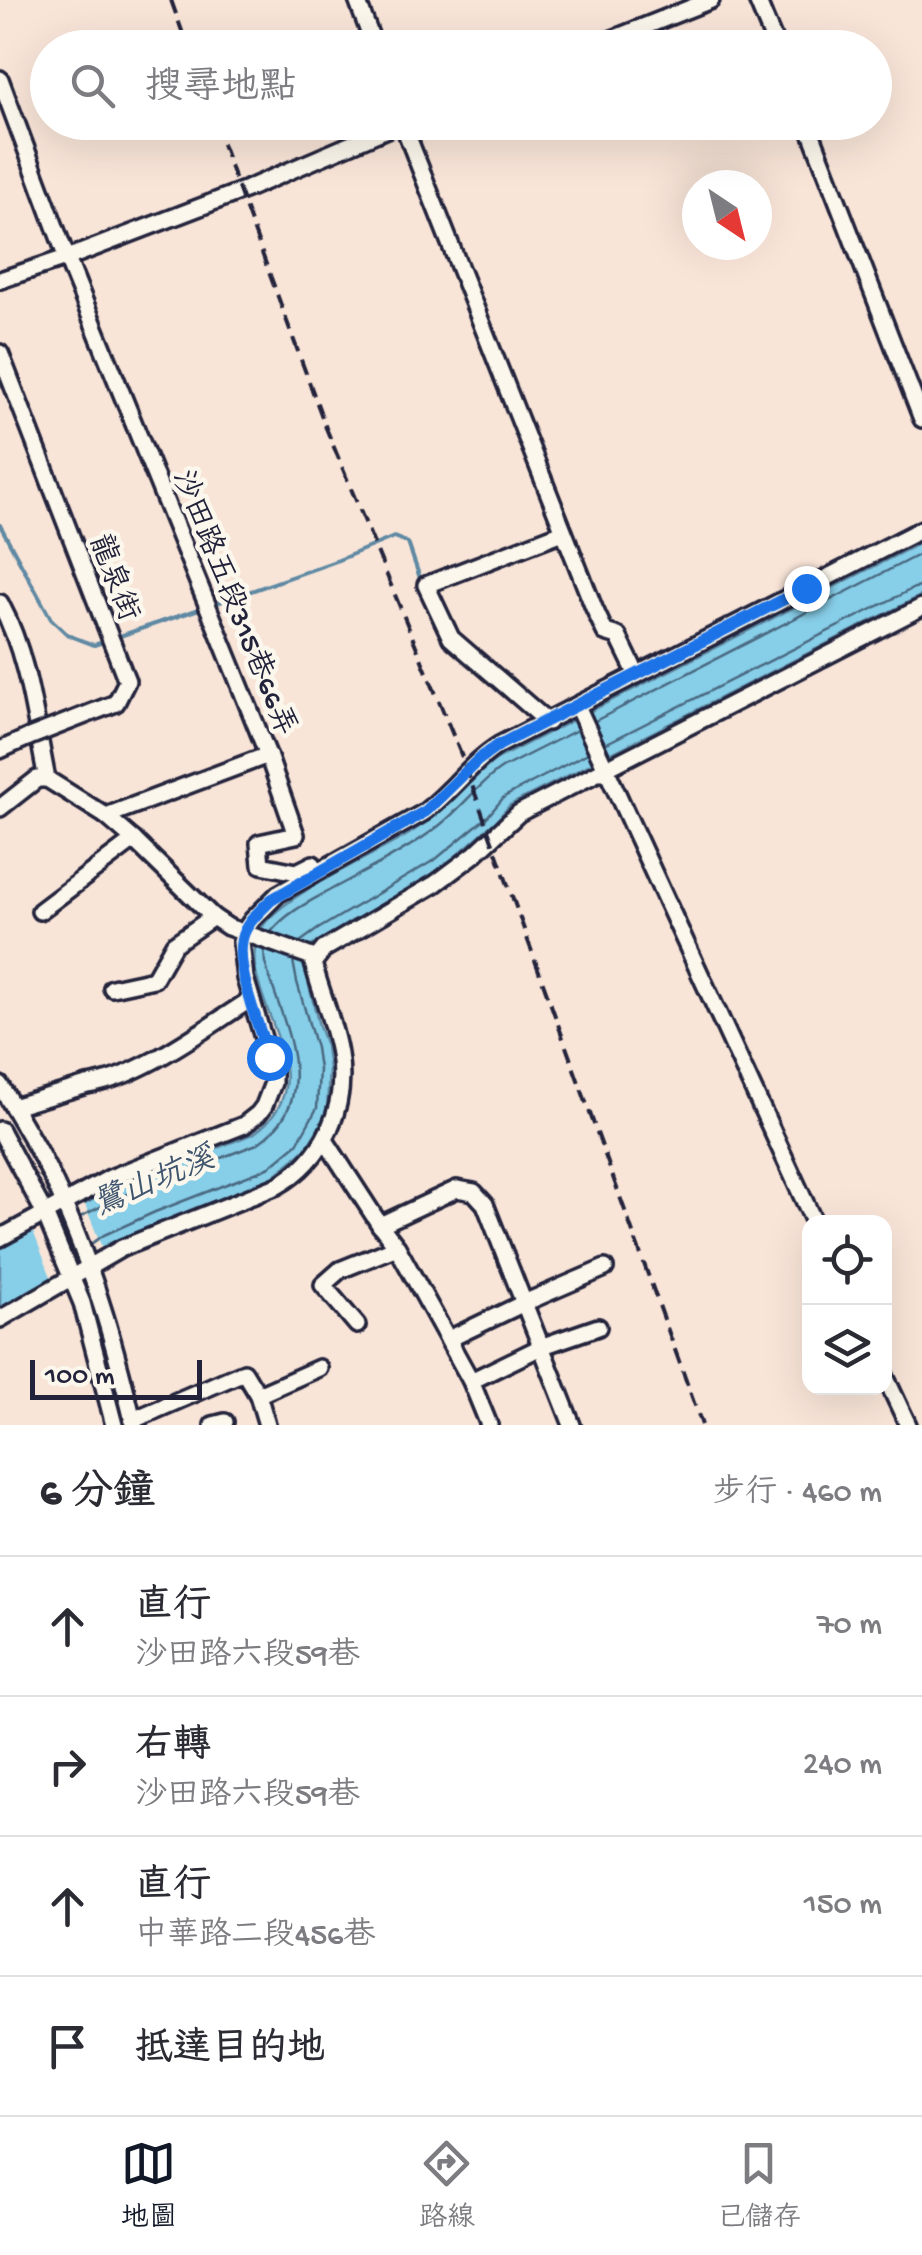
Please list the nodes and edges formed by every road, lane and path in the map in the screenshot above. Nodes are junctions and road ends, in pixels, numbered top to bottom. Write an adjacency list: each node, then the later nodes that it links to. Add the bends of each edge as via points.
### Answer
1 (357, 0): 4 (street)
2 (710, 0): 5 (street)
3 (757, 0): 6 (street)
4 (368, 30)
5 (635, 30)
6 (769, 30)
7 (0, 79): 11 (street, 沙田路五段315巷66弄)
8 (362, 140): 11 (street)
9 (409, 140): 16 (street)
10 (814, 140): 14 (street)
11 (66, 256): 12 (street); 23 (street, 沙田路五段315巷66弄)
12 (0, 280)
13 (0, 353): 22 (street, 龍泉街, bridge, via 127,681 116,703)
14 (922, 418)
15 (922, 530): 19 (street)
16 (563, 532): 19 (street, via 605,632 618,636); 21 (street, via 426,585 452,638)
17 (0, 603): 25 (street, via 22,660)
18 (922, 607): 24 (street)
19 (637, 675): 20 (street)
20 (577, 706): 21 (street); 24 (street)
21 (548, 722): 29 (street, via 490,751 426,811)
22 (0, 750)
23 (268, 755): 27 (street); 29 (street, 沙田路五段315巷66弄, via 296,835 259,844 261,865 297,872 332,855)
24 (604, 768): 33 (street, via 518,813 476,854); 42 (street)
25 (47, 779): 26 (street, via 37,779); 27 (street)
26 (0, 808)
27 (106, 816): 28 (street)
28 (134, 840): 30 (street); 31 (street)
29 (341, 860): 32 (street, via 278,894)
30 (40, 911)
31 (213, 917): 32 (street); 34 (street, via 174,944 154,979)
32 (245, 931): 33 (street); 35 (street, via 242,964)
33 (315, 958): 39 (street, via 339,1052 338,1101)
34 (112, 988)
35 (250, 1000): 37 (street, via 128,1072); 40 (street, via 273,1071 258,1114)
36 (0, 1085): 37 (street)
37 (13, 1107): 40 (street)
38 (0, 1130): 41 (street)
39 (325, 1140): 43 (street); 46 (street, via 276,1186)
40 (64, 1204): 41 (street); 46 (street)
41 (45, 1214): 44 (street); 48 (street)
42 (811, 1215)
43 (380, 1225): 45 (street); 49 (street, via 457,1189 474,1192 485,1204)
44 (0, 1238)
45 (397, 1247): 51 (street, via 340,1270 323,1285); 53 (street)
46 (89, 1266): 48 (street); 59 (street)
47 (605, 1268): 49 (street)
48 (70, 1276): 50 (street); 60 (street)
49 (524, 1303): 53 (street); 54 (street)
50 (0, 1319)
51 (357, 1325)
52 (598, 1327): 54 (street)
53 (449, 1338): 56 (street)
54 (543, 1346): 56 (street); 63 (street)
55 (319, 1368): 58 (street)
56 (471, 1380): 62 (street)
57 (892, 1391): 64 (street)
58 (258, 1395): 59 (street, via 244,1372); 61 (street)
59 (133, 1422)
60 (114, 1425)
61 (267, 1425)
62 (489, 1425)
63 (572, 1425)
64 (908, 1425)

